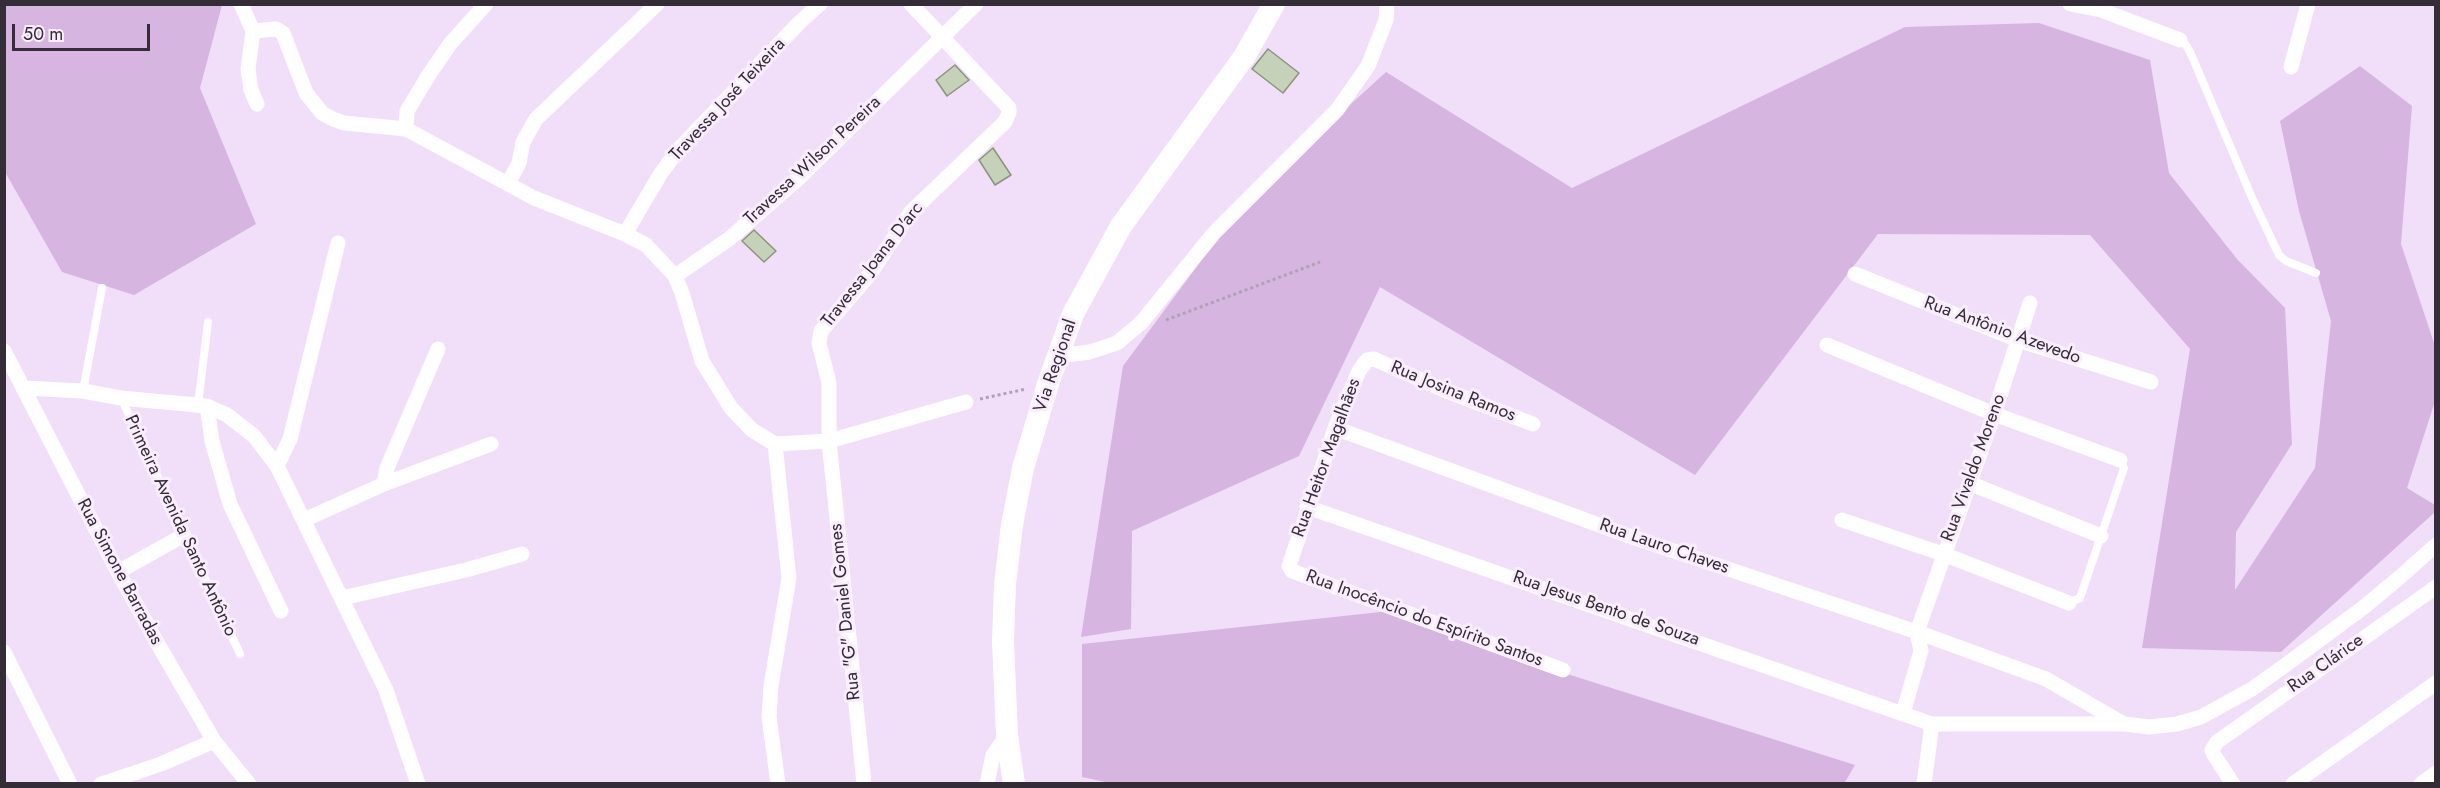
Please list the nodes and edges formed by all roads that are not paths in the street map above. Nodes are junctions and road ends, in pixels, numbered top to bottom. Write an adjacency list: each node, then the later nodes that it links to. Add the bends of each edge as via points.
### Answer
1 (241, 4): 11 (street)
2 (486, 4): 16 (street, via 430,73 407,111)
3 (657, 4): 17 (street, via 537,119 523,142 519,163)
4 (820, 4): 18 (street, Travessa José Teixeira, via 680,148 661,172)
5 (911, 4): 12 (street)
6 (976, 4): 12 (street, Travessa Wilson Pereira)
7 (1274, 4): 30 (main road, Via Regional, via 1244,57 1121,226 1073,314)
8 (1387, 4): 30 (street, via 1386,20 1368,66 1337,110 1214,233 1141,323 1117,343)
9 (2070, 4): 13 (street, via 2101,10)
10 (2308, 4): 14 (street)
11 (253, 31): 15 (street, via 248,69); 16 (street, via 279,30 306,93 322,113 344,123)
12 (942, 36): 22 (street, Travessa Wilson Pereira, via 800,177 729,239); 41 (street, Travessa Joana D'arc, via 1009,108 1009,115 910,212 870,274 821,331 819,351 829,383)
13 (2180, 40): 20 (lane, via 2191,54 2279,255)
14 (2291, 67)
15 (257, 104)
16 (406, 129): 17 (street)
17 (508, 184): 18 (street)
18 (626, 234): 22 (street, via 646,245)
19 (338, 243): 45 (street, via 290,439)
20 (2316, 273)
21 (1855, 274): 26 (street, Rua Antônio Azevedo)
22 (675, 276): 43 (street, via 702,361 731,408 752,430)
23 (102, 288): 34 (lane)
24 (2030, 303): 26 (street, Rua Vivaldo Moreno)
25 (208, 322): 37 (lane)
26 (2018, 340): 32 (street, Rua Antônio Azevedo); 38 (street, Rua Vivaldo Moreno)
27 (1827, 345): 38 (street)
28 (438, 349): 47 (street, via 387,468)
29 (4, 351): 33 (street, Rua Simone Barradas)
30 (1058, 356): 70 (main road, Via Regional, via 1023,468 1012,525 1003,642)
31 (1374, 359): 39 (street, Rua Josina Ramos); 40 (street, Rua Heitor Magalhães, via 1367,360 1359,371)
32 (2151, 382)
33 (24, 388): 34 (street); 57 (street, Rua Simone Barradas)
34 (83, 391): 35 (street)
35 (121, 398): 37 (street); 51 (lane, Primeira Avenida Santo Antônio)
36 (966, 402): 41 (street)
37 (202, 405): 45 (street, via 227,415 254,436); 61 (street, via 230,504)
38 (1994, 414): 44 (street); 46 (street, Rua Vivaldo Moreno)
39 (1533, 424)
40 (1335, 428): 48 (street, Rua Heitor Magalhães); 62 (street, Rua Lauro Chaves, via 1629,536)
41 (830, 441): 43 (street); 78 (street, Rua "G" Daniel Gomes)
42 (491, 444): 47 (street)
43 (775, 444): 77 (street, via 789,578 769,717)
44 (2120, 460): 52 (lane, via 2124,468)
45 (277, 466): 49 (street)
46 (1969, 483): 52 (street); 55 (street, Rua Vivaldo Moreno)
47 (384, 484): 49 (street)
48 (1307, 507): 56 (street, Rua Heitor Magalhães); 67 (street, Rua Jesus Bento de Souza)
49 (304, 520): 59 (street)
50 (1842, 520): 55 (street)
51 (184, 536): 57 (street); 64 (lane, Primeira Avenida Santo Antônio)
52 (2101, 536): 60 (lane, via 2080,598)
53 (2436, 544): 69 (street, via 2364,607 2253,688 2201,717 2177,724)
54 (522, 554): 59 (street)
55 (1943, 554): 60 (street); 62 (street, Rua Vivaldo Moreno)
56 (1289, 564): 65 (street, Rua Inocêncio do Espírito Santos, via 1293,571)
57 (118, 572): 71 (street, Rua Simone Barradas)
58 (2436, 587): 82 (street, Rua Clárice, via 2217,742 2212,750)
59 (342, 598): 76 (street, via 386,690)
60 (2069, 603)
61 (281, 611)
62 (1917, 632): 67 (street, via 1921,651); 69 (street, Rua Lauro Chaves, via 2046,679)
63 (4, 652): 73 (street)
64 (240, 654)
65 (1563, 670)
66 (2436, 683): 83 (street)
67 (1903, 713): 68 (street, Rua Jesus Bento de Souza)
68 (1932, 724): 69 (street); 81 (street)
69 (2125, 724)
70 (1007, 735): 79 (street, via 993,755); 80 (main road, Via Regional)
71 (214, 741): 74 (street, via 161,764); 75 (street, Rua Simone Barradas)
72 (2436, 773): 84 (street)
73 (70, 783)
74 (101, 783)
75 (249, 783)
76 (418, 783)
77 (778, 783)
78 (864, 783)
79 (987, 783)
80 (1014, 783)
81 (1924, 783)
82 (2233, 783)
83 (2293, 783)
84 (2421, 783)

